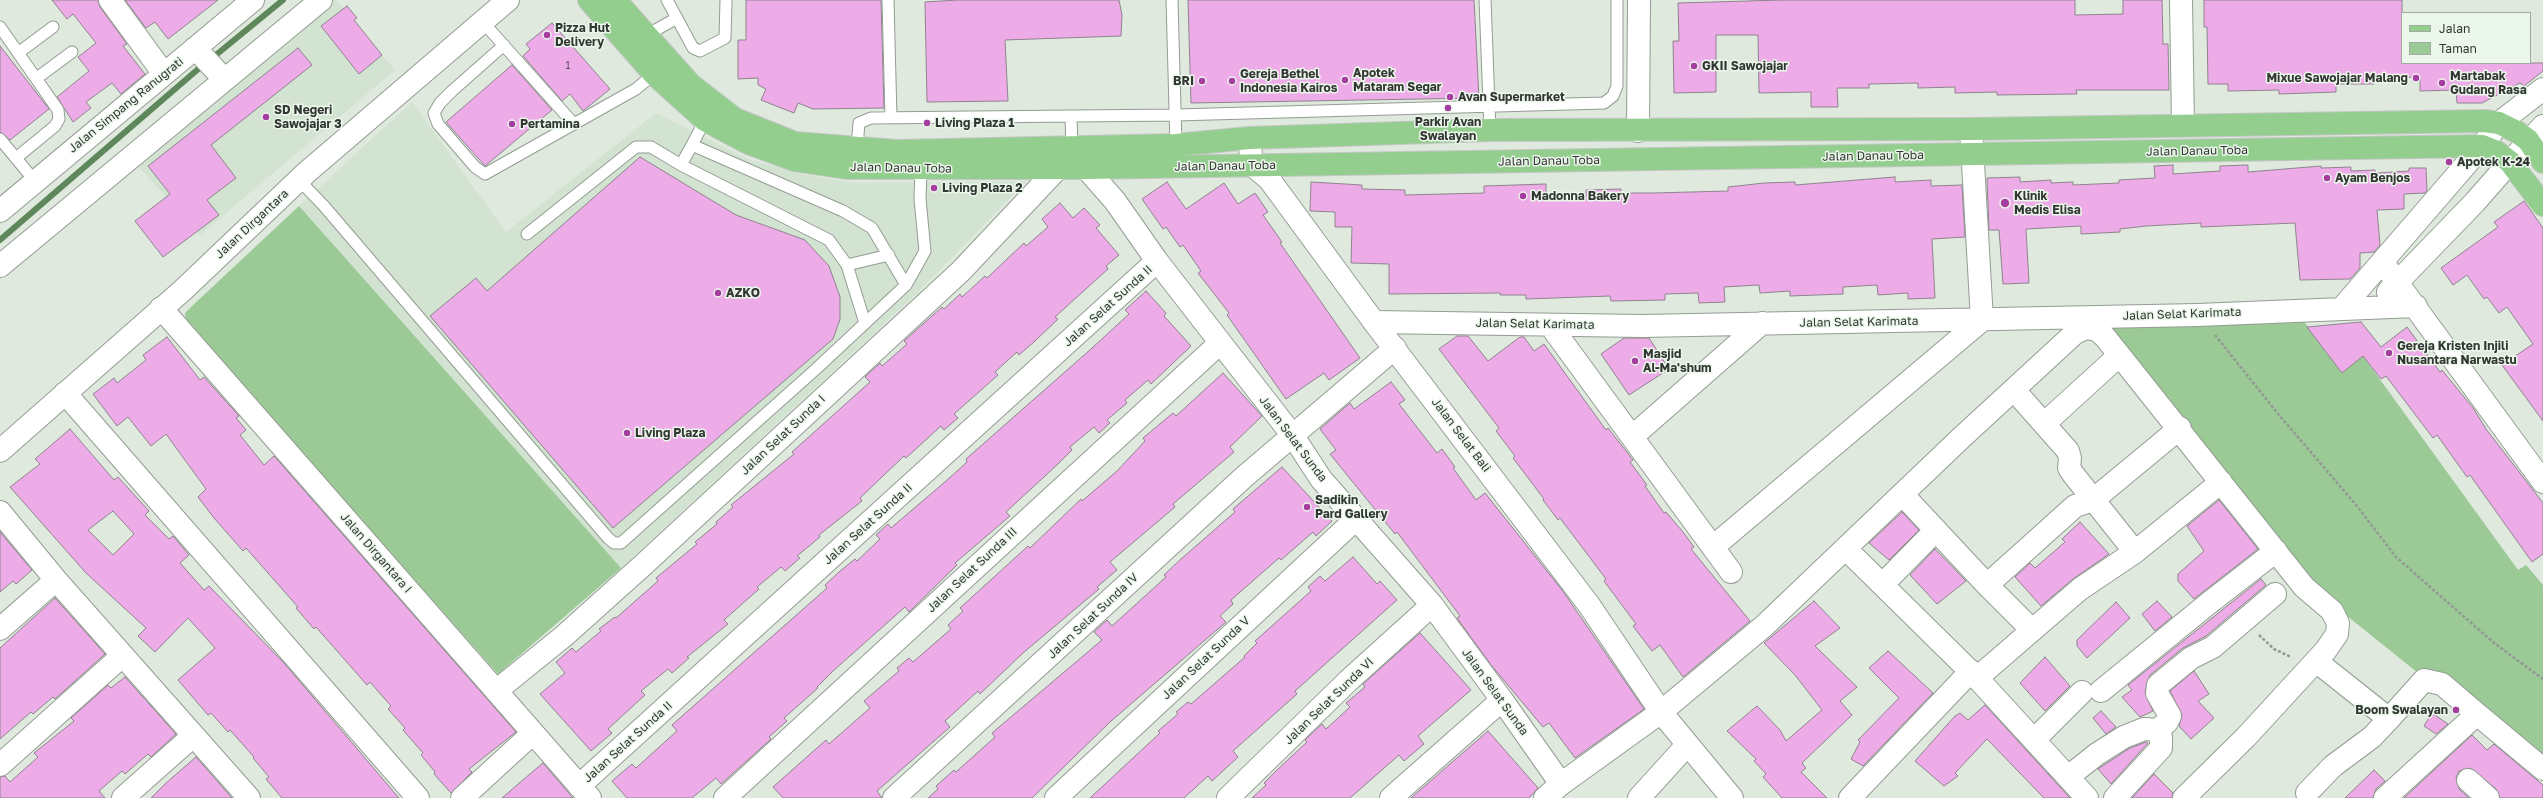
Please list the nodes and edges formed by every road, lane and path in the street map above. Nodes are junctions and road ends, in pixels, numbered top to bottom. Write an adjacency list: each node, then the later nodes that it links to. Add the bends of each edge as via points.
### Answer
1 (110, 0): 26 (street)
2 (253, 0): 25 (street, Jalan Simpang Ranugrati)
3 (321, 0): 25 (street)
4 (508, 0): 16 (street, Jalan Dirgantara)
5 (589, 0): 27 (main road, Jalan Danau Toba)
6 (615, 0): 21 (main road, Jalan Danau Toba)
7 (667, 0): 15 (lane)
8 (726, 0): 15 (lane, via 725,38 700,51 694,48)
9 (888, 0): 33 (lane)
10 (1172, 0): 31 (lane)
11 (1484, 0): 30 (lane)
12 (1617, 0): 19 (lane)
13 (1639, 0): 20 (street)
14 (2182, 0): 37 (street)
15 (677, 18): 21 (lane)
16 (482, 21): 22 (lane); 59 (street, Jalan Dirgantara)
17 (0, 27): 24 (lane)
18 (53, 27): 24 (lane)
19 (1617, 31): 20 (lane); 30 (lane, via 1617,86 1613,96 1604,103)
20 (1638, 32): 40 (street)
21 (645, 36): 47 (main road, Jalan Danau Toba, via 691,85 735,120 796,143)
22 (504, 45): 35 (lane); 35 (lane, via 452,90 434,113 438,124 475,167 485,174)
23 (72, 52): 28 (lane)
24 (18, 53): 28 (lane)
25 (210, 64): 26 (street, Jalan Simpang Ranugrati); 67 (street)
26 (164, 74): 58 (street, Jalan Simpang Ranugrati)
27 (654, 74): 34 (main road, Jalan Danau Toba); 35 (lane, via 636,90)
28 (37, 78): 50 (lane, via 58,110 59,119 55,126)
29 (2543, 89): 36 (street)
30 (1490, 107): 31 (lane); 39 (lane)
31 (1176, 115): 32 (lane); 45 (lane)
32 (1071, 117): 33 (lane); 48 (lane)
33 (891, 118): 47 (lane, via 871,118 859,123)
34 (705, 120): 44 (lane); 57 (main road, Jalan Danau Toba, via 748,143 794,160 847,168)
35 (573, 123)
36 (2499, 124): 37 (main road, Jalan Danau Toba, via 2485,121); 41 (main road, Jalan Danau Toba); 46 (street)
37 (2184, 125): 38 (main road, Jalan Danau Toba)
38 (1971, 129): 40 (main road, Jalan Danau Toba); 49 (street)
39 (1490, 130): 40 (main road, Jalan Danau Toba); 42 (main road, Jalan Danau Toba)
40 (1638, 131)
41 (2536, 133): 51 (street); 52 (main road, Jalan Danau Toba)
42 (1249, 138): 45 (main road, Jalan Danau Toba); 54 (street)
43 (0, 139): 50 (lane)
44 (692, 145): 53 (lane); 63 (lane, via 843,211 872,228)
45 (1176, 145): 48 (main road, Jalan Danau Toba)
46 (2482, 146): 49 (main road, Jalan Danau Toba); 51 (main road, Jalan Danau Toba, via 2497,152); 65 (street)
47 (857, 147): 48 (main road, Jalan Danau Toba, via 897,151)
48 (1072, 147)
49 (1972, 154): 54 (main road, Jalan Danau Toba); 75 (street)
50 (16, 158): 58 (lane)
51 (2510, 162): 60 (main road, Jalan Danau Toba); 68 (street)
52 (2543, 162)
53 (680, 165): 62 (lane, via 651,147 636,147); 66 (lane, via 829,240)
54 (1252, 165): 56 (main road, Jalan Danau Toba); 76 (street, Jalan Selat Bali, via 1270,179)
55 (1058, 168): 56 (main road, Jalan Danau Toba); 57 (main road, Jalan Danau Toba); 114 (street, Jalan Selat Sunda I, via 961,271 642,566 564,636)
56 (1086, 168): 64 (street, Jalan Selat Sunda, via 1115,201)
57 (921, 169): 69 (lane, via 920,199 925,251)
58 (34, 180): 61 (street, Jalan Simpang Ranugrati)
59 (299, 180): 72 (street, Jalan Dirgantara); 77 (lane, via 614,543 621,543)
60 (2543, 205)
61 (0, 211)
62 (527, 234)
63 (889, 255): 66 (lane); 69 (lane)
64 (1157, 261): 80 (street, Jalan Selat Sunda); 129 (street, Jalan Selat Sunda II)
65 (2384, 263): 68 (street); 73 (street)
66 (847, 265): 77 (lane)
67 (0, 266)
68 (2398, 282): 70 (street); 71 (street)
69 (906, 285): 77 (lane)
70 (2374, 306): 71 (street, Jalan Selat Karimata); 73 (street, Jalan Selat Karimata)
71 (2416, 306): 91 (street)
72 (161, 308): 84 (street, Jalan Dirgantara); 114 (street, Jalan Dirgantara I)
73 (2344, 308): 74 (street, Jalan Selat Karimata)
74 (2198, 315): 75 (street, Jalan Selat Karimata); 113 (path, via 2357,506 2396,557 2494,643)
75 (1982, 320): 78 (street, Jalan Selat Karimata); 97 (street)
76 (1374, 322): 79 (street, Jalan Selat Karimata); 81 (street, Jalan Selat Bali)
77 (865, 323)
78 (1762, 323): 79 (street, Jalan Selat Karimata); 88 (street)
79 (1550, 325): 88 (street)
80 (1220, 343): 87 (street, Jalan Selat Sunda); 135 (street, Jalan Selat Sunda III)
81 (1395, 348): 87 (street, Jalan Selat Sunda IV); 116 (street, Jalan Selat Bali, via 1589,604)
82 (2113, 361): 85 (street)
83 (2014, 390): 85 (street); 86 (street, via 2078,331 2091,328 2105,337); 92 (street)
84 (65, 393): 89 (street, Jalan Dirgantara); 133 (street)
85 (2045, 423): 93 (street, via 2068,451 2069,468)
86 (2180, 428): 90 (street); 93 (street)
87 (1293, 436): 95 (street, Jalan Selat Sunda, via 1322,479); 136 (street, Jalan Selat Sunda IV, via 1244,477)
88 (1633, 436): 97 (street)
89 (0, 451)
90 (2221, 482): 99 (street); 100 (street)
91 (2543, 482)
92 (1903, 495): 96 (street); 98 (street)
93 (2093, 500): 99 (street); 104 (street, via 2075,506)
94 (0, 512): 102 (street)
95 (1356, 519): 106 (street, Jalan Selat Sunda); 137 (street, Jalan Selat Sunda V)
96 (1936, 530): 103 (street); 104 (street)
97 (1713, 547): 101 (street)
98 (1846, 549): 103 (street); 116 (street, via 1764,626)
99 (2135, 552): 109 (street, via 2080,589)
100 (2276, 552): 111 (street, via 2304,587 2336,617 2337,634); 122 (street, via 2092,691)
101 (1731, 572)
102 (56, 580): 108 (street); 110 (street)
103 (1883, 584): 112 (street)
104 (1987, 585): 109 (street)
105 (2274, 594): 107 (street)
106 (1432, 605): 115 (street, Jalan Selat Sunda); 138 (street, Jalan Selat Sunda VI)
107 (2244, 619): 111 (path, via 2269,646 2280,653 2299,660); 119 (street, via 2213,647 2191,658 2158,685 2157,693 2170,716)
108 (0, 629)
109 (2031, 629): 112 (street)
110 (122, 656): 121 (street); 124 (street)
111 (2316, 661): 118 (street); 145 (street, via 2246,737)
112 (1974, 674): 122 (street); 142 (street)
113 (2543, 679)
114 (496, 691): 120 (street, Jalan Dirgantara I)
115 (1502, 700): 128 (street, Jalan Selat Sunda); 139 (street)
116 (1661, 712): 123 (street, Jalan Selat Bali); 128 (street)
117 (2477, 714): 118 (street, via 2442,684 2424,680); 125 (street); 146 (street)
118 (2389, 719): 130 (street, via 2372,737 2333,766)
119 (2158, 730): 126 (street, via 2144,729 2124,737); 144 (street, via 2162,745 2159,752)
120 (532, 734): 129 (street, Jalan Dirgantara I); 134 (street)
121 (193, 736): 131 (street); 132 (street)
122 (2034, 740): 126 (street)
123 (1687, 744): 140 (street); 141 (street, Jalan Selat Bali)
124 (0, 765)
125 (2543, 769)
126 (2068, 777): 143 (street)
127 (2468, 780): 147 (street)
128 (1553, 791)
129 (584, 792)
130 (2308, 793)
131 (123, 798)
132 (248, 798)
133 (418, 798)
134 (462, 798)
135 (725, 798)
136 (894, 798)
137 (1056, 798)
138 (1228, 798)
139 (1391, 798)
140 (1639, 798)
141 (1732, 798)
142 (1850, 798)
143 (2087, 798)
144 (2115, 798)
145 (2184, 798)
146 (2385, 798)
147 (2488, 798)

